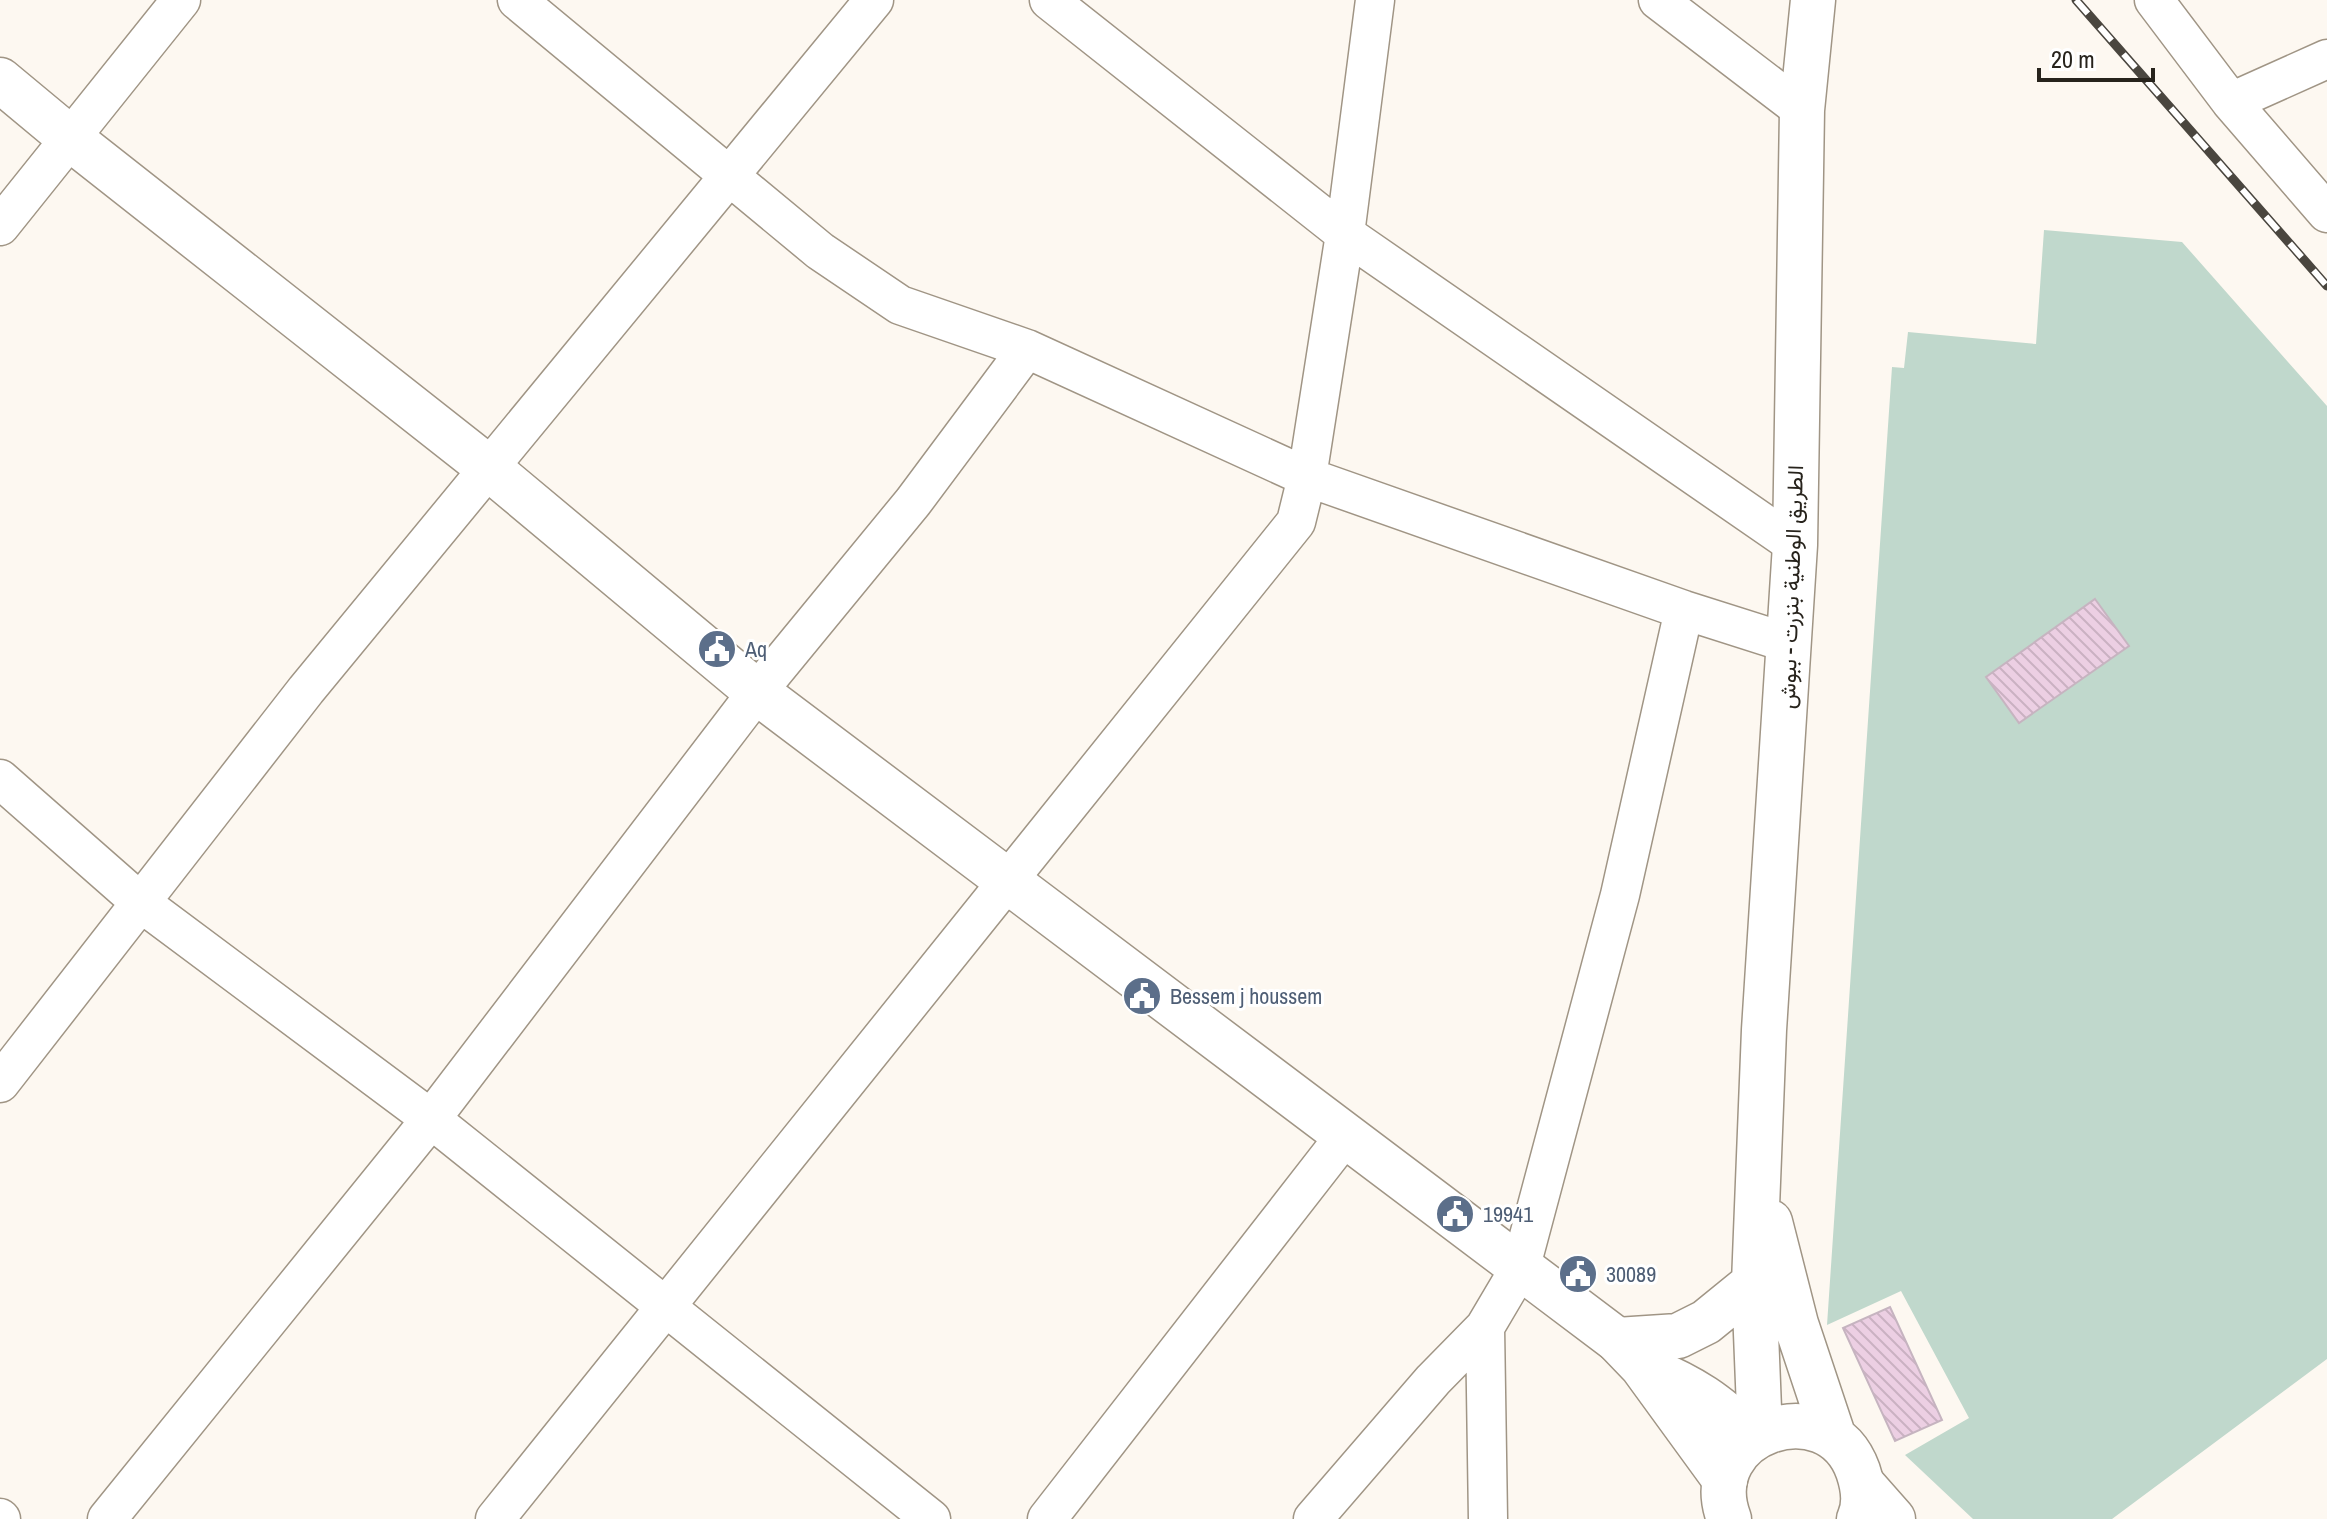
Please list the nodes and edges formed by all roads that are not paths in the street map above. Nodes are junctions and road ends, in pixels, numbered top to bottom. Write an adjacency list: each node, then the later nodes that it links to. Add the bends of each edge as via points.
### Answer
1 (181, 0): 13 (street)
2 (517, 0): 14 (street)
3 (874, 0): 14 (street)
4 (1049, 0): 17 (street)
5 (1375, 0): 17 (street)
6 (1658, 0): 12 (street)
7 (1813, 0): 12 (street, الطريق الوطنية بنزرت - ببوش)
8 (2154, 0): 11 (street)
9 (2327, 59): 11 (street)
10 (0, 80): 13 (street)
11 (2231, 102): 15 (street)
12 (1802, 110): 21 (street, الطريق الوطنية بنزرت - ببوش)
13 (71, 139): 16 (street); 19 (street)
14 (731, 176): 18 (street, via 820,251 900,305); 19 (street)
15 (2327, 213)
16 (0, 226)
17 (1345, 234): 20 (street); 21 (street)
18 (1027, 349): 20 (street); 24 (street, via 913,502)
19 (490, 469): 24 (street); 27 (street, via 306,690)
20 (1307, 477): 22 (street); 26 (street, via 1296,522)
21 (1795, 545): 23 (street, الطريق الوطنية بنزرت - ببوش)
22 (1684, 610): 23 (street); 32 (street, via 1620,895)
23 (1791, 644): 31 (street, الطريق الوطنية بنزرت - ببوش)
24 (757, 692): 26 (street); 29 (street)
25 (0, 779): 27 (street)
26 (1006, 881): 30 (street); 34 (street)
27 (140, 902): 28 (street); 29 (street)
28 (0, 1083)
29 (431, 1119): 34 (street); 42 (street)
30 (1345, 1136): 32 (street); 44 (street)
31 (1758, 1175): 33 (street, الطريق الوطنية بنزرت - ببوش); 38 (street, الطريق الوطنية بنزرت - ببوش, via 1796,1324)
32 (1521, 1266): 35 (street); 36 (street)
33 (1754, 1283): 36 (street, via 1706,1322); 37 (street, الطريق الوطنية بنزرت - ببوش)
34 (666, 1307): 41 (street); 43 (street)
35 (1485, 1327): 45 (street); 46 (street)
36 (1630, 1353): 37 (street, via 1718,1405); 39 (street)
37 (1756, 1436): 38 (street, via 1784,1426 1810,1428); 39 (street, via 1731,1462)
38 (1834, 1438): 40 (street, الطريق الوطنية بنزرت - ببوش, via 1853,1459)
39 (1727, 1499)
40 (1861, 1502): 47 (street, الطريق الوطنية بنزرت - ببوش)
41 (497, 1518)
42 (107, 1519)
43 (931, 1519)
44 (1047, 1519)
45 (1313, 1519)
46 (1488, 1519)
47 (1893, 1519)

